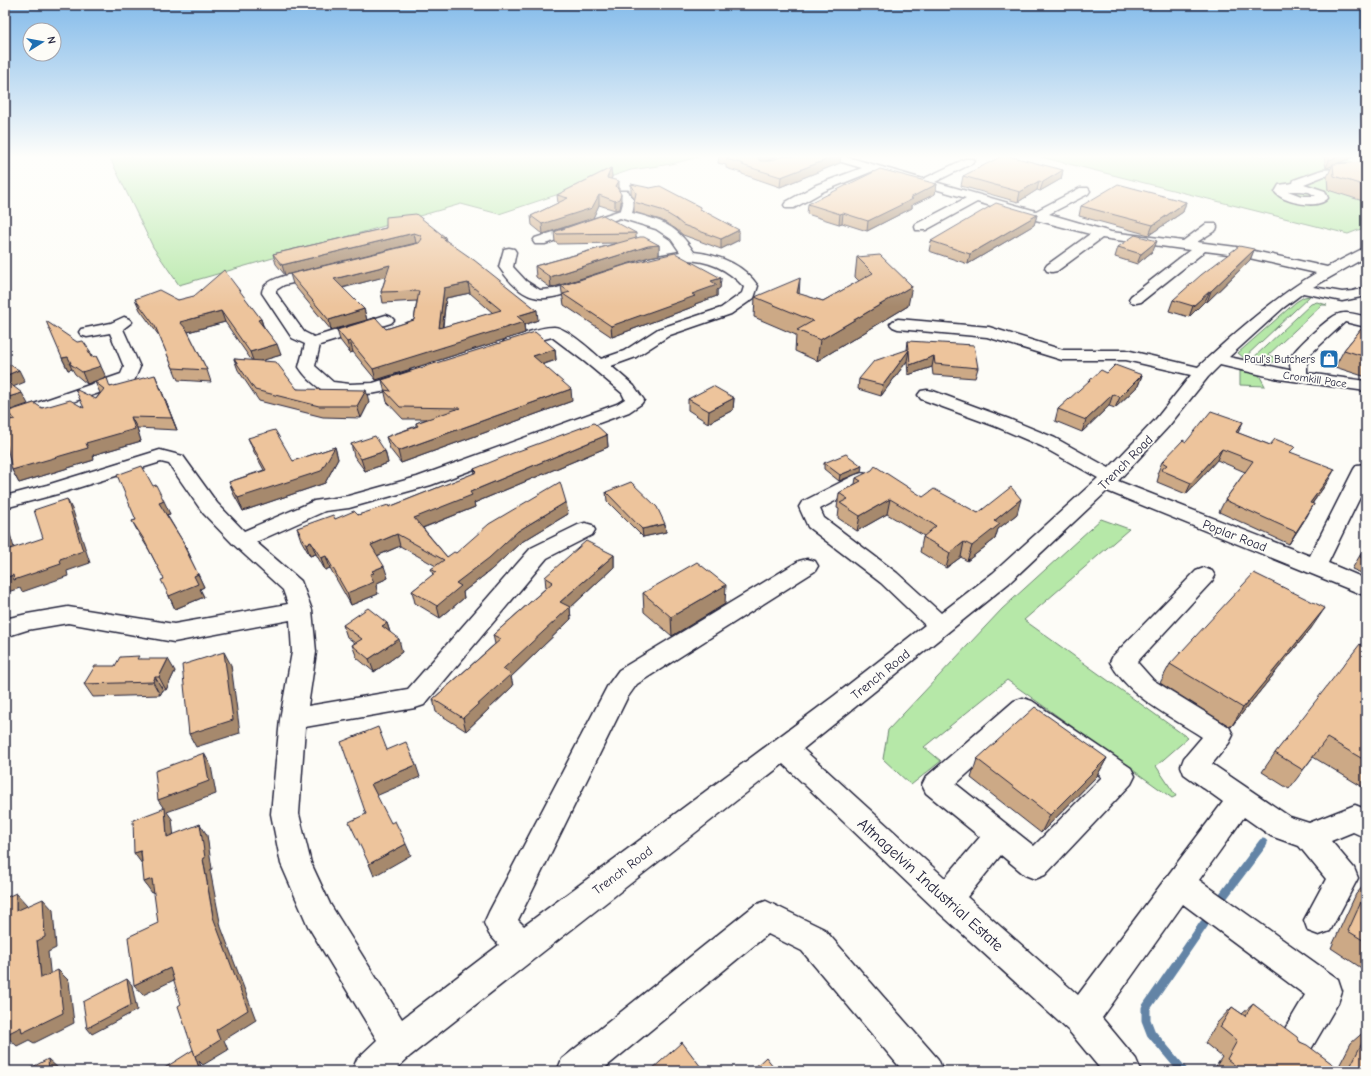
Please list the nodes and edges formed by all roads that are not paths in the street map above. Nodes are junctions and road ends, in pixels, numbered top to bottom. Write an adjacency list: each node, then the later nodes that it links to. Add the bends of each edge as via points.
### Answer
1 (629, 206): 5 (street, via 627,212)
2 (960, 206): 7 (street)
3 (1003, 206): 6 (street)
4 (1055, 206): 6 (street)
5 (622, 215): 10 (street); 15 (street, via 661,225 673,233)
6 (1036, 216): 9 (street)
7 (921, 227)
8 (1211, 227): 11 (street)
9 (1100, 233): 11 (street); 17 (street)
10 (540, 241)
11 (1185, 245): 12 (street)
12 (1202, 246): 19 (street); 23 (street)
13 (1366, 251): 19 (street, Trench Road)
14 (509, 252): 20 (street, via 506,267 508,271 531,293 540,296)
15 (689, 255): 16 (street, via 661,258); 30 (street, via 726,264 744,276 751,286 749,294 726,310 664,332 630,354)
16 (639, 265)
17 (1052, 268)
18 (331, 270): 28 (street, via 279,282 269,288 269,293 298,335)
19 (1329, 272): 21 (street, Trench Road)
20 (603, 277)
21 (1301, 288): 22 (street, via 1346,298); 31 (street, Trench Road, via 1278,305)
22 (1361, 294)
23 (1136, 299)
24 (386, 320): 28 (street)
25 (1366, 322): 33 (street, via 1340,318 1300,355 1299,372)
26 (898, 324): 31 (street, Cromkill Pace, via 989,332 1062,355 1126,355)
27 (87, 332): 36 (street, via 120,325 132,367 128,377)
28 (313, 342): 32 (street, via 307,367 328,386 350,389 375,388)
29 (492, 350): 30 (street, via 555,332 576,345)
30 (599, 365): 42 (street, via 632,394 635,400 623,408 424,481 349,502 321,505)
31 (1210, 366): 33 (street, Cromkill Pace); 39 (street, Trench Road, via 1162,423)
32 (426, 371)
33 (1293, 376): 34 (street, Cromkill Pace)
34 (1366, 386)
35 (927, 395): 39 (street, Poplar Road, via 1048,442)
36 (5, 420)
37 (1364, 469): 44 (street)
38 (862, 479): 48 (street, via 809,507 815,522 889,578)
39 (1108, 480): 44 (street, Poplar Road); 48 (street, Trench Road, via 1001,578)
40 (5, 502): 42 (street, via 160,456 176,460 210,508)
41 (585, 530): 50 (street, via 539,553 415,698)
42 (241, 540): 47 (street, via 293,586)
43 (807, 566): 59 (street, via 628,677 617,692 500,923)
44 (1316, 566): 46 (street, Poplar Road)
45 (1204, 576): 52 (street, via 1122,662 1144,687 1220,735 1194,766)
46 (1366, 588)
47 (301, 610): 49 (street, via 174,633 68,616); 50 (street, via 304,652)
48 (940, 626): 51 (street, Trench Road)
49 (5, 628)
50 (293, 719): 61 (street, via 284,814 296,864 319,915)
51 (784, 748): 57 (street, Altnagelvin Industrial Estate); 59 (street, Trench Road)
52 (1240, 799): 55 (street, via 1281,827); 56 (street)
53 (1366, 825): 55 (street, via 1355,818)
54 (999, 836): 54 (street, via 1035,865 1121,776 1023,708 936,785); 57 (street)
55 (1309, 836): 58 (street, via 1343,878)
56 (1180, 884): 60 (street); 62 (street, via 1326,991)
57 (946, 899): 60 (street, Altnagelvin Industrial Estate)
58 (1319, 920)
59 (522, 947): 61 (street, Trench Road)
60 (1081, 1019): 66 (street, Altnagelvin Industrial Estate)
61 (398, 1044): 63 (street, Trench Road)
62 (1295, 1044)
63 (369, 1071)
64 (574, 1071): 65 (street, via 766,916 813,940)
65 (926, 1071)
66 (1124, 1071)

